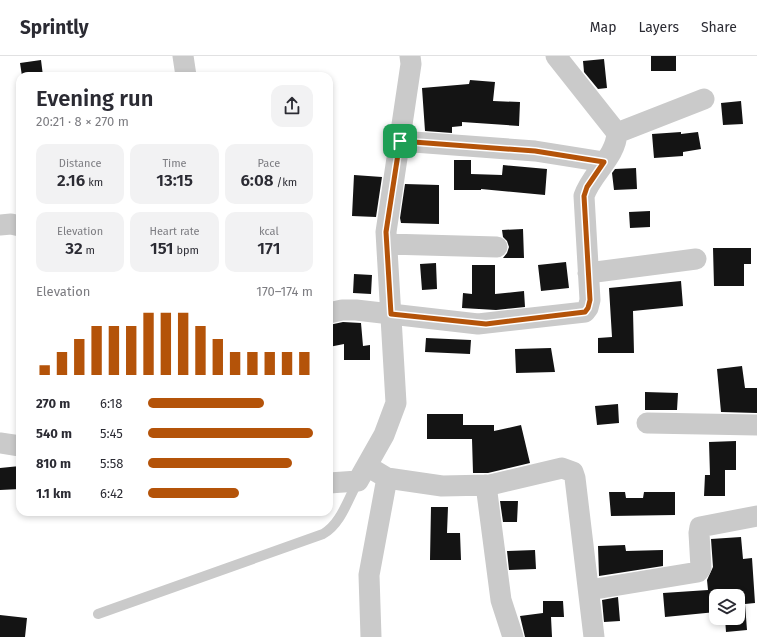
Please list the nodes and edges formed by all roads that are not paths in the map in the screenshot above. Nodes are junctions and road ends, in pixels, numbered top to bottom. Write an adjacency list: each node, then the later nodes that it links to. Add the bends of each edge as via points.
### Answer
1 (183, 56): 4 (street)
2 (410, 56): 7 (street)
3 (556, 56): 6 (street)
4 (185, 72)
5 (704, 98): 6 (street)
6 (617, 133): 8 (street, via 616,142)
7 (400, 141): 8 (street, via 535,151); 11 (street, via 386,232)
8 (604, 162): 14 (street, via 584,196)
9 (0, 225): 10 (street)
10 (16, 225)
11 (387, 244): 12 (street); 16 (street)
12 (497, 247)
13 (696, 259): 14 (street)
14 (588, 273): 16 (street, via 588,308 578,314 486,324)
15 (333, 312): 16 (street, via 356,310)
16 (391, 314): 21 (street, via 396,403 384,435)
17 (647, 423): 18 (street)
18 (757, 425)
19 (0, 444): 20 (street)
20 (16, 446)
21 (362, 474): 22 (street); 23 (street); 27 (lane, via 337,522 323,534)
22 (386, 478): 24 (street, via 437,486); 28 (street, via 369,575)
23 (333, 482)
24 (486, 485): 26 (street, via 562,468 572,472); 29 (street, via 501,600)
25 (757, 516): 26 (street, via 700,527 701,568 698,572)
26 (589, 590): 30 (street)
27 (98, 614)
28 (371, 637)
29 (513, 637)
30 (594, 637)

